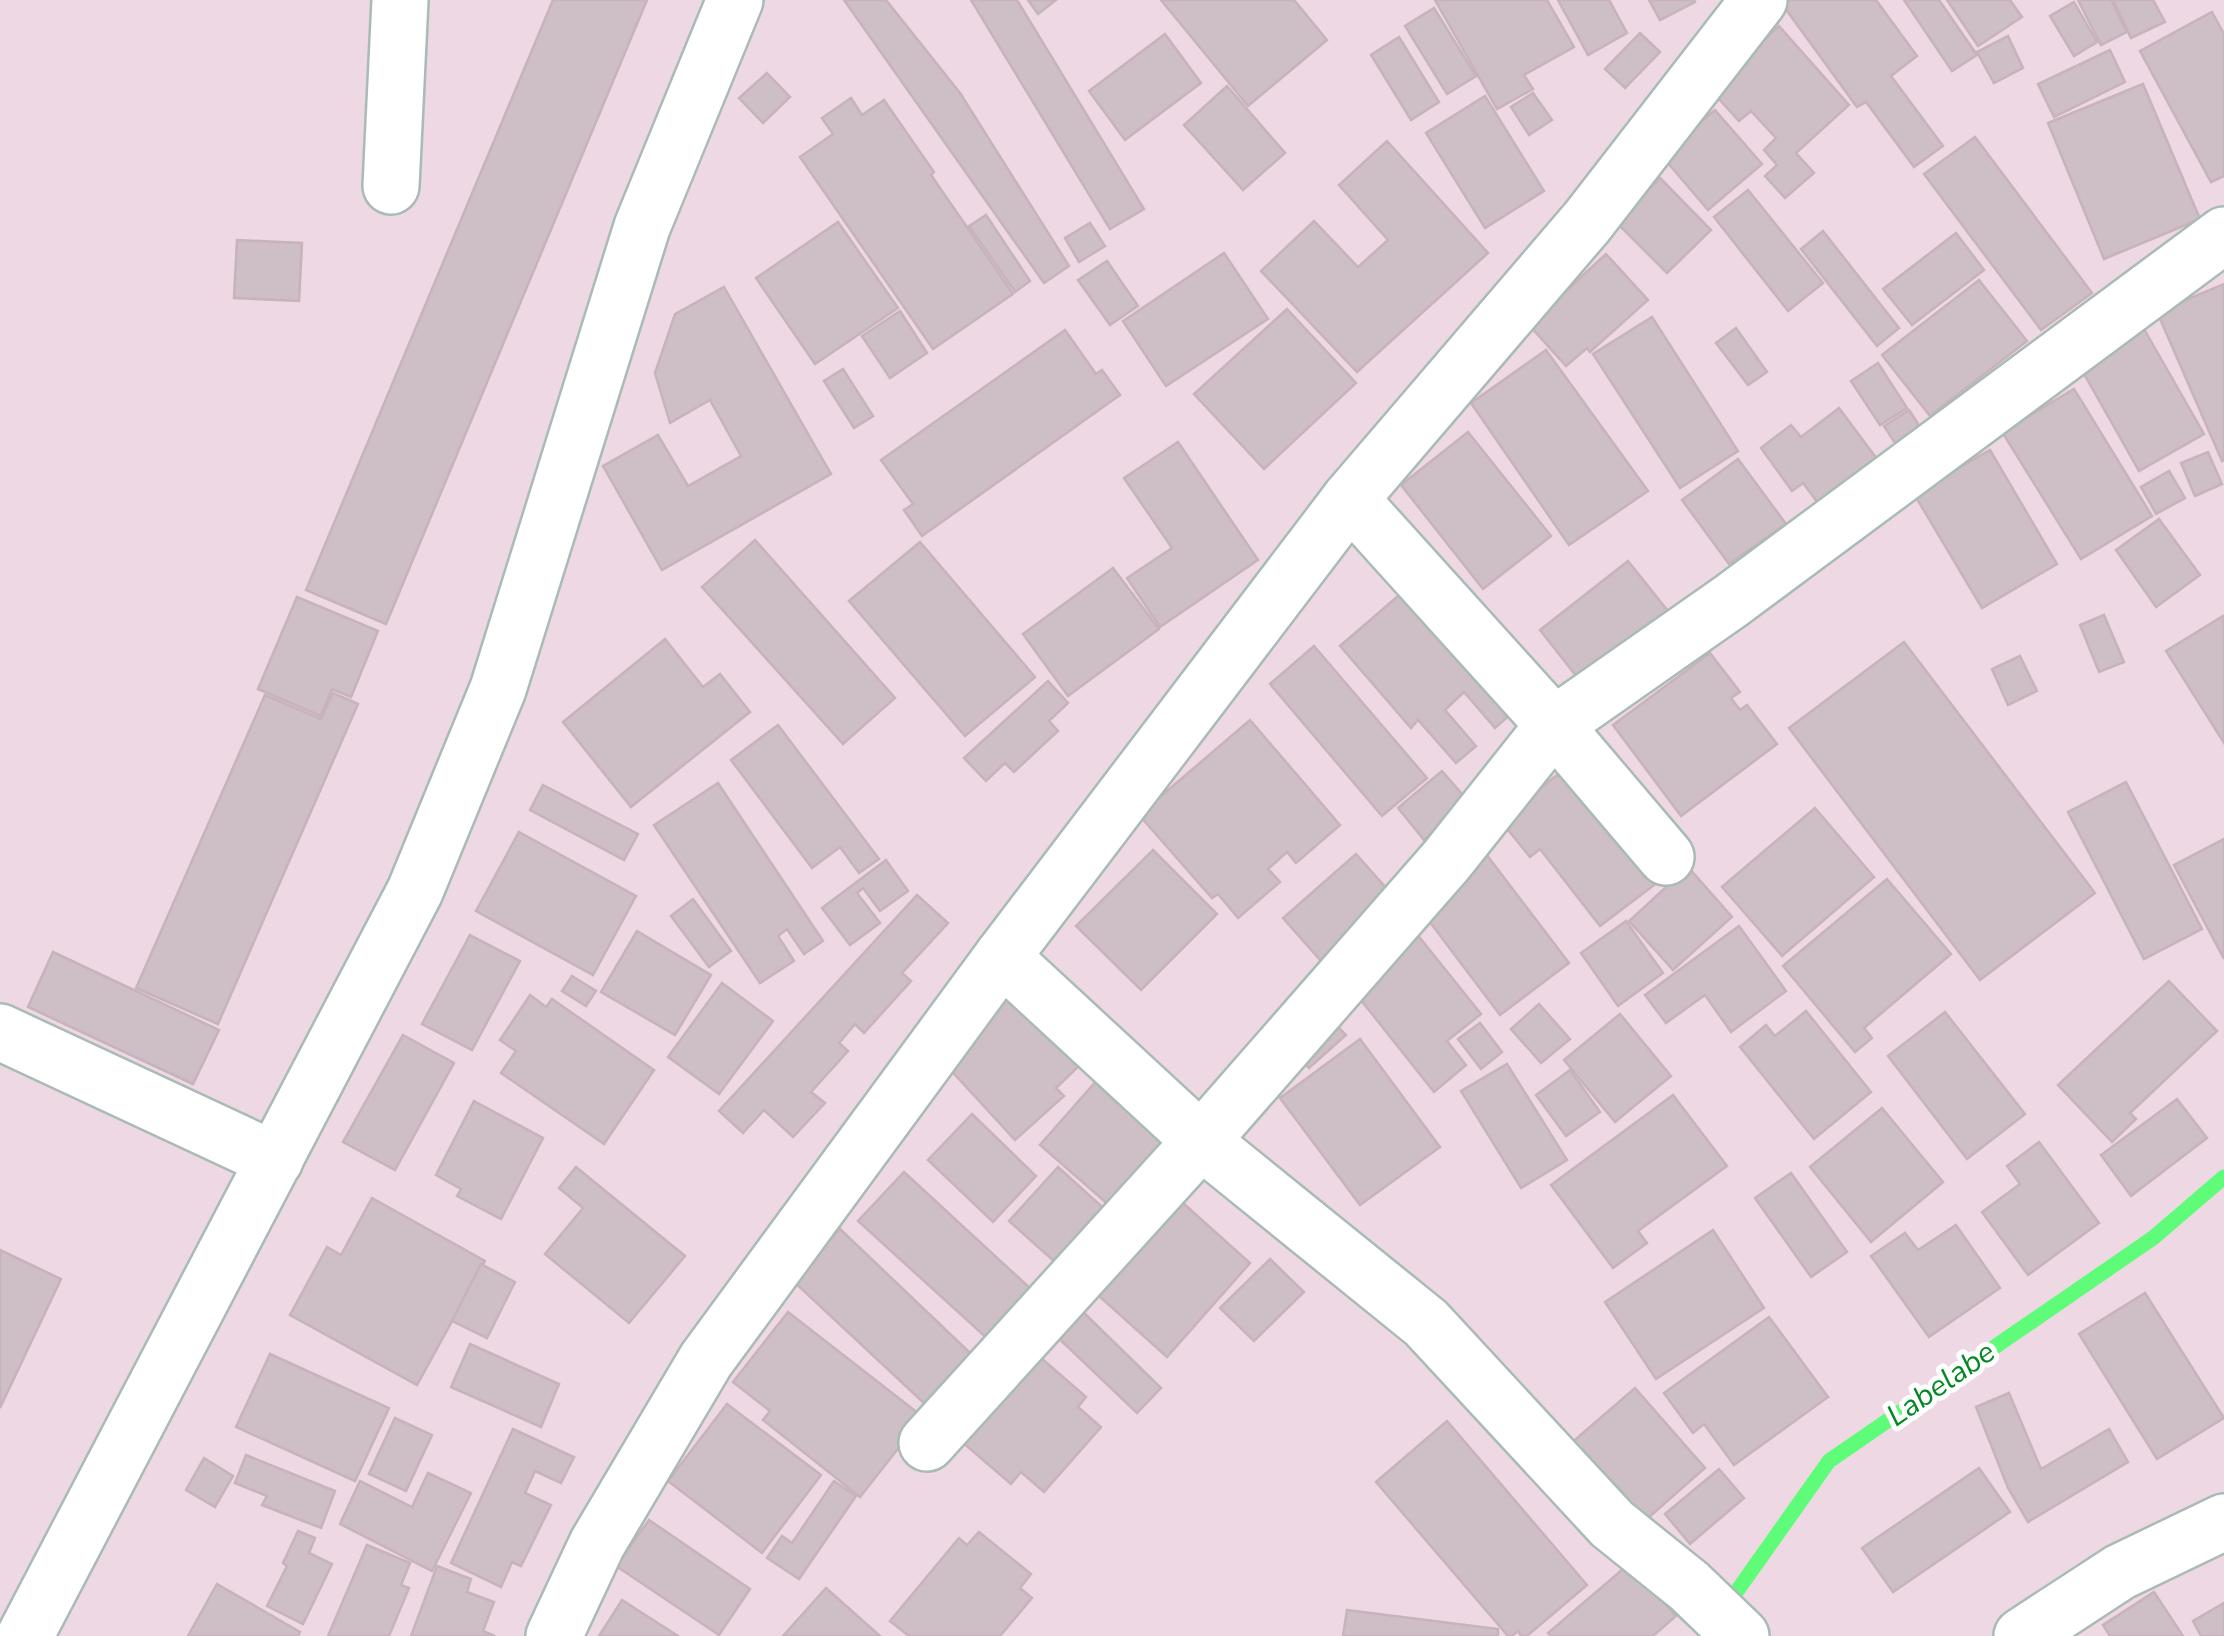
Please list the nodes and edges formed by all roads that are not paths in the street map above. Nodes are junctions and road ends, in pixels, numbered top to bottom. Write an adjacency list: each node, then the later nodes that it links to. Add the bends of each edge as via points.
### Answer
1 (400, 0): 4 (street)
2 (735, 0): 12 (street, via 642,227 498,689 415,891)
3 (1760, 0): 6 (street, via 1587,222)
4 (391, 186)
5 (2224, 234): 7 (street)
6 (1350, 499): 7 (street); 9 (street)
7 (1554, 725): 8 (street); 11 (street)
8 (1666, 857)
9 (1002, 957): 11 (street); 16 (street, via 706,1360 596,1544)
10 (0, 1032): 12 (street)
11 (1202, 1141): 13 (street); 17 (street, via 1426,1323 1612,1524)
12 (275, 1160): 15 (street)
13 (927, 1443)
14 (2224, 1522): 18 (street, via 2120,1572)
15 (24, 1636)
16 (554, 1636)
17 (1741, 1636)
18 (2022, 1636)

